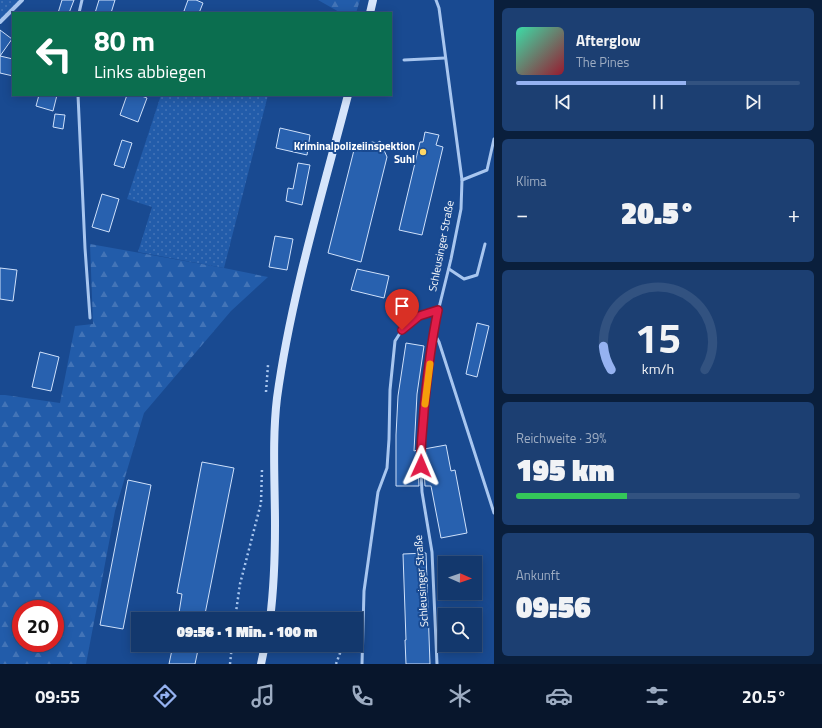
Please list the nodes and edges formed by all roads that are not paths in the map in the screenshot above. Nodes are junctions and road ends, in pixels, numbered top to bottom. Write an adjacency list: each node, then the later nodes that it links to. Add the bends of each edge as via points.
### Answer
1 (22, 0): 7 (street)
2 (82, 0): 5 (lane)
3 (373, 0): 6 (main road)
4 (436, 0): 8 (lane, Schleusinger Straße)
5 (79, 12)
6 (370, 12)
7 (0, 22)
8 (446, 58): 9 (lane); 13 (lane, Schleusinger Straße)
9 (404, 60)
10 (78, 96): 17 (lane)
11 (348, 96): 20 (main road, via 285,346 277,400 274,450 274,582)
12 (494, 139): 13 (lane, via 487,170)
13 (462, 180): 15 (lane, Schleusinger Straße, via 462,209)
14 (485, 244): 15 (lane, via 477,275 464,279)
15 (449, 269): 16 (lane, Schleusinger Straße)
16 (438, 310): 18 (lane, Schleusinger Straße); 23 (lane, via 419,316 402,330 395,341 387,468 378,492 364,591)
17 (90, 318)
18 (434, 332): 19 (lane); 24 (lane, Schleusinger Straße, via 420,454 422,492 432,552)
19 (494, 513)
20 (271, 612)
21 (264, 652): 22 (main road)
22 (261, 664)
23 (362, 664)
24 (437, 664)

